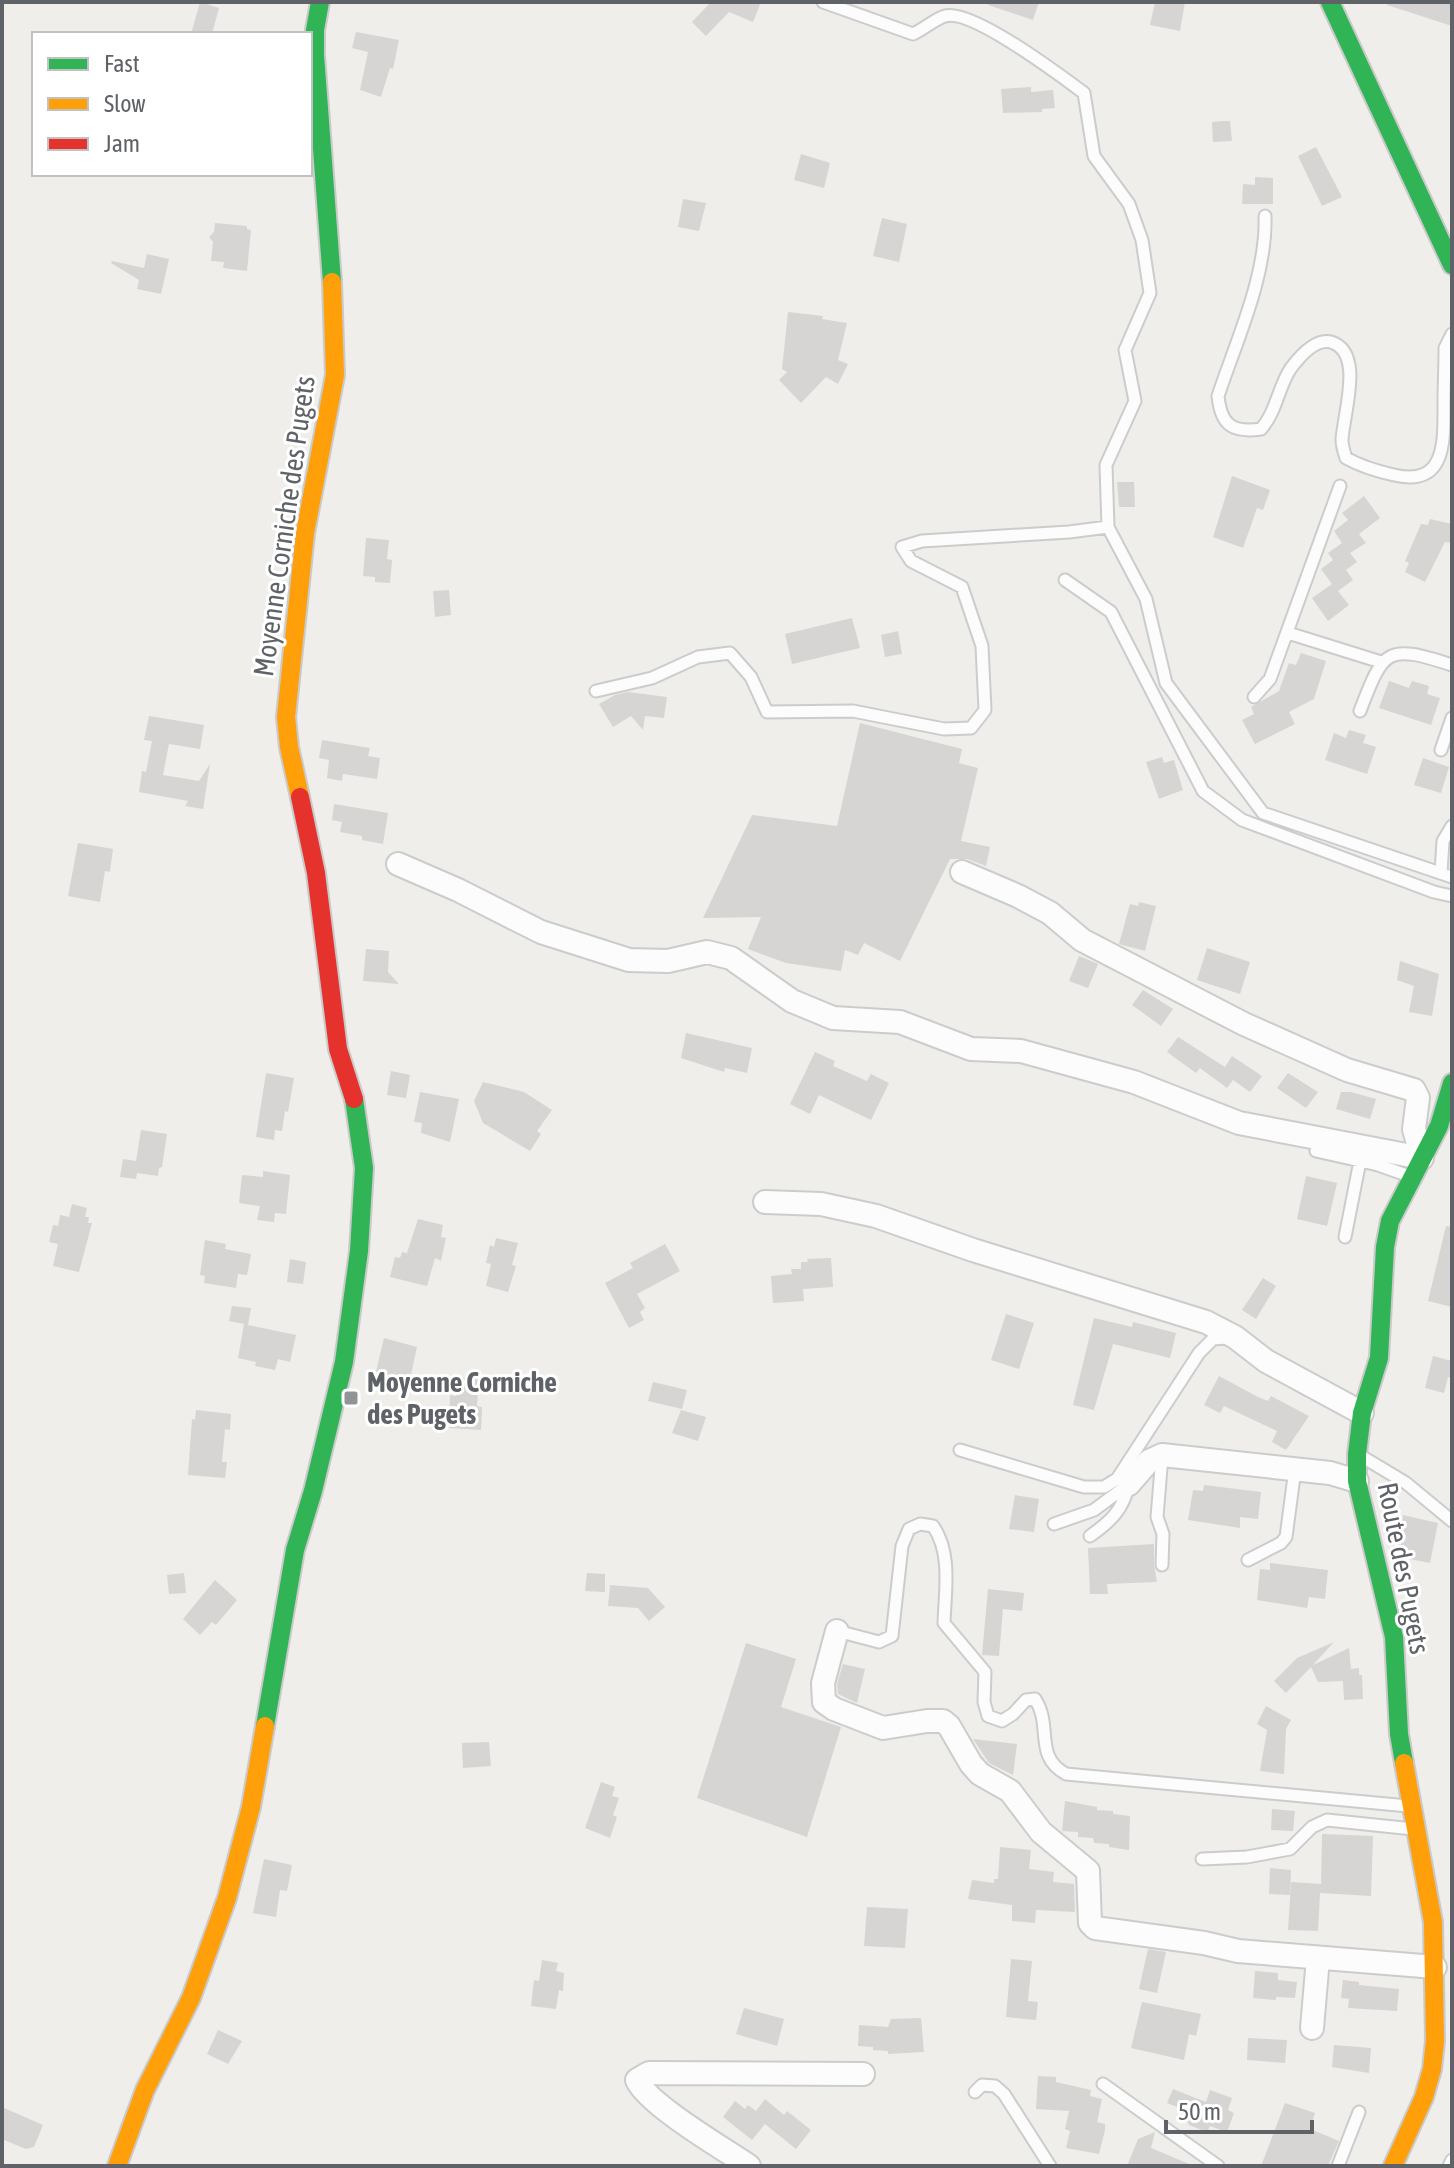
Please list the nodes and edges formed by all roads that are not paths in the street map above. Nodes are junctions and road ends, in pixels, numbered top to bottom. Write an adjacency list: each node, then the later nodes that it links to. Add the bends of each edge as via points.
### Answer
1 (320, 2): 54 (street, Moyenne Corniche des Pugets, via 315,55 335,375 305,533 286,717 316,873 338,1049 357,1109 364,1168 359,1251 344,1362 295,1550 251,1807 227,1898 191,1998 145,2090)
2 (823, 2): 8 (lane, via 913,34 945,16 960,15 1017,45 1084,93 1094,156 1129,204 1142,240 1150,293 1125,350 1135,401 1106,465)
3 (1330, 2): 5 (street)
4 (1265, 216): 6 (lane, via 1260,269 1218,396 1220,414 1230,426 1261,429 1292,367 1312,346 1325,341 1337,344 1348,356 1351,373 1342,444 1346,458 1363,468 1406,478 1427,473 1444,445 1445,348)
5 (1452, 265)
6 (1452, 334)
7 (1340, 486): 10 (lane)
8 (1108, 527): 13 (lane, via 922,541 902,547 911,561 962,587 983,659 985,710 971,728 944,729 853,711 767,712 751,677 730,653 698,657 652,678); 21 (lane, via 1146,599 1166,683 1263,813)
9 (1065, 580): 22 (lane, via 1111,612 1203,791 1242,820)
10 (1288, 633): 11 (lane); 14 (lane, via 1270,679)
11 (1381, 662): 12 (lane, via 1395,654 1415,653); 15 (lane)
12 (1452, 665)
13 (596, 691)
14 (1254, 697)
15 (1360, 711)
16 (1452, 718): 17 (lane)
17 (1441, 750)
18 (1452, 826): 21 (lane, via 1443,841)
19 (398, 864): 26 (street, via 541,932 629,960 668,961 707,952 731,958 792,1001 833,1018 900,1022 971,1049 1021,1051 1134,1082 1239,1123)
20 (962, 872): 26 (street, via 1050,913 1082,940 1244,1024 1347,1070 1414,1090)
21 (1446, 875)
22 (1452, 896)
23 (1452, 1083): 26 (street, Route des Pugets, via 1439,1126)
24 (1316, 1151): 25 (lane)
25 (1360, 1161): 26 (lane); 28 (lane)
26 (1417, 1168): 30 (street, Route des Pugets, via 1390,1221 1379,1358)
27 (765, 1202): 29 (street, via 821,1204 876,1216 1161,1306)
28 (1345, 1237)
29 (1235, 1337): 30 (street, via 1266,1361); 31 (lane, via 1213,1339 1199,1353 1117,1479 1104,1487 1084,1487)
30 (1362, 1413): 32 (street, Route des Pugets)
31 (960, 1450)
32 (1357, 1454): 35 (street, Route des Pugets); 37 (lane, via 1406,1483)
33 (1162, 1455): 34 (street); 36 (street, via 1149,1461); 41 (lane, via 1157,1517 1163,1534)
34 (1295, 1469): 35 (street); 40 (lane, via 1286,1537)
35 (1357, 1481): 43 (street, Route des Pugets, via 1394,1637 1399,1734)
36 (1129, 1484): 38 (lane, via 1094,1510); 39 (lane, via 1114,1519)
37 (1452, 1521)
38 (1054, 1524)
39 (1090, 1536)
40 (1248, 1560)
41 (1162, 1565)
42 (837, 1631): 43 (lane, via 879,1642 892,1636 902,1546 909,1529 933,1526 941,1538 946,1568 944,1623 985,1672 988,1716 1002,1721 1026,1700 1035,1699 1042,1709 1047,1758 1054,1768 1121,1780); 46 (street, via 823,1683 824,1702 883,1728 935,1720 949,1726 980,1774 1010,1791 1041,1832 1088,1871 1090,1923 1095,1928)
43 (1413, 1806): 44 (street, Route des Pugets)
44 (1417, 1829): 45 (lane, via 1327,1820 1290,1849); 47 (street, Route des Pugets)
45 (1202, 1859)
46 (1318, 1958): 47 (street); 48 (street)
47 (1435, 1967): 59 (street, Route des Pugets, via 1432,2069)
48 (1312, 2028)
49 (863, 2074): 55 (street, via 649,2073 637,2080 660,2105)
50 (1103, 2084): 57 (lane)
51 (975, 2092): 56 (lane, via 982,2085 1004,2094)
52 (1359, 2112): 58 (lane)
53 (1452, 2160): 60 (lane)
54 (117, 2166)
55 (749, 2166)
56 (1050, 2166)
57 (1218, 2166)
58 (1338, 2166)
59 (1393, 2166)
60 (1449, 2166)

